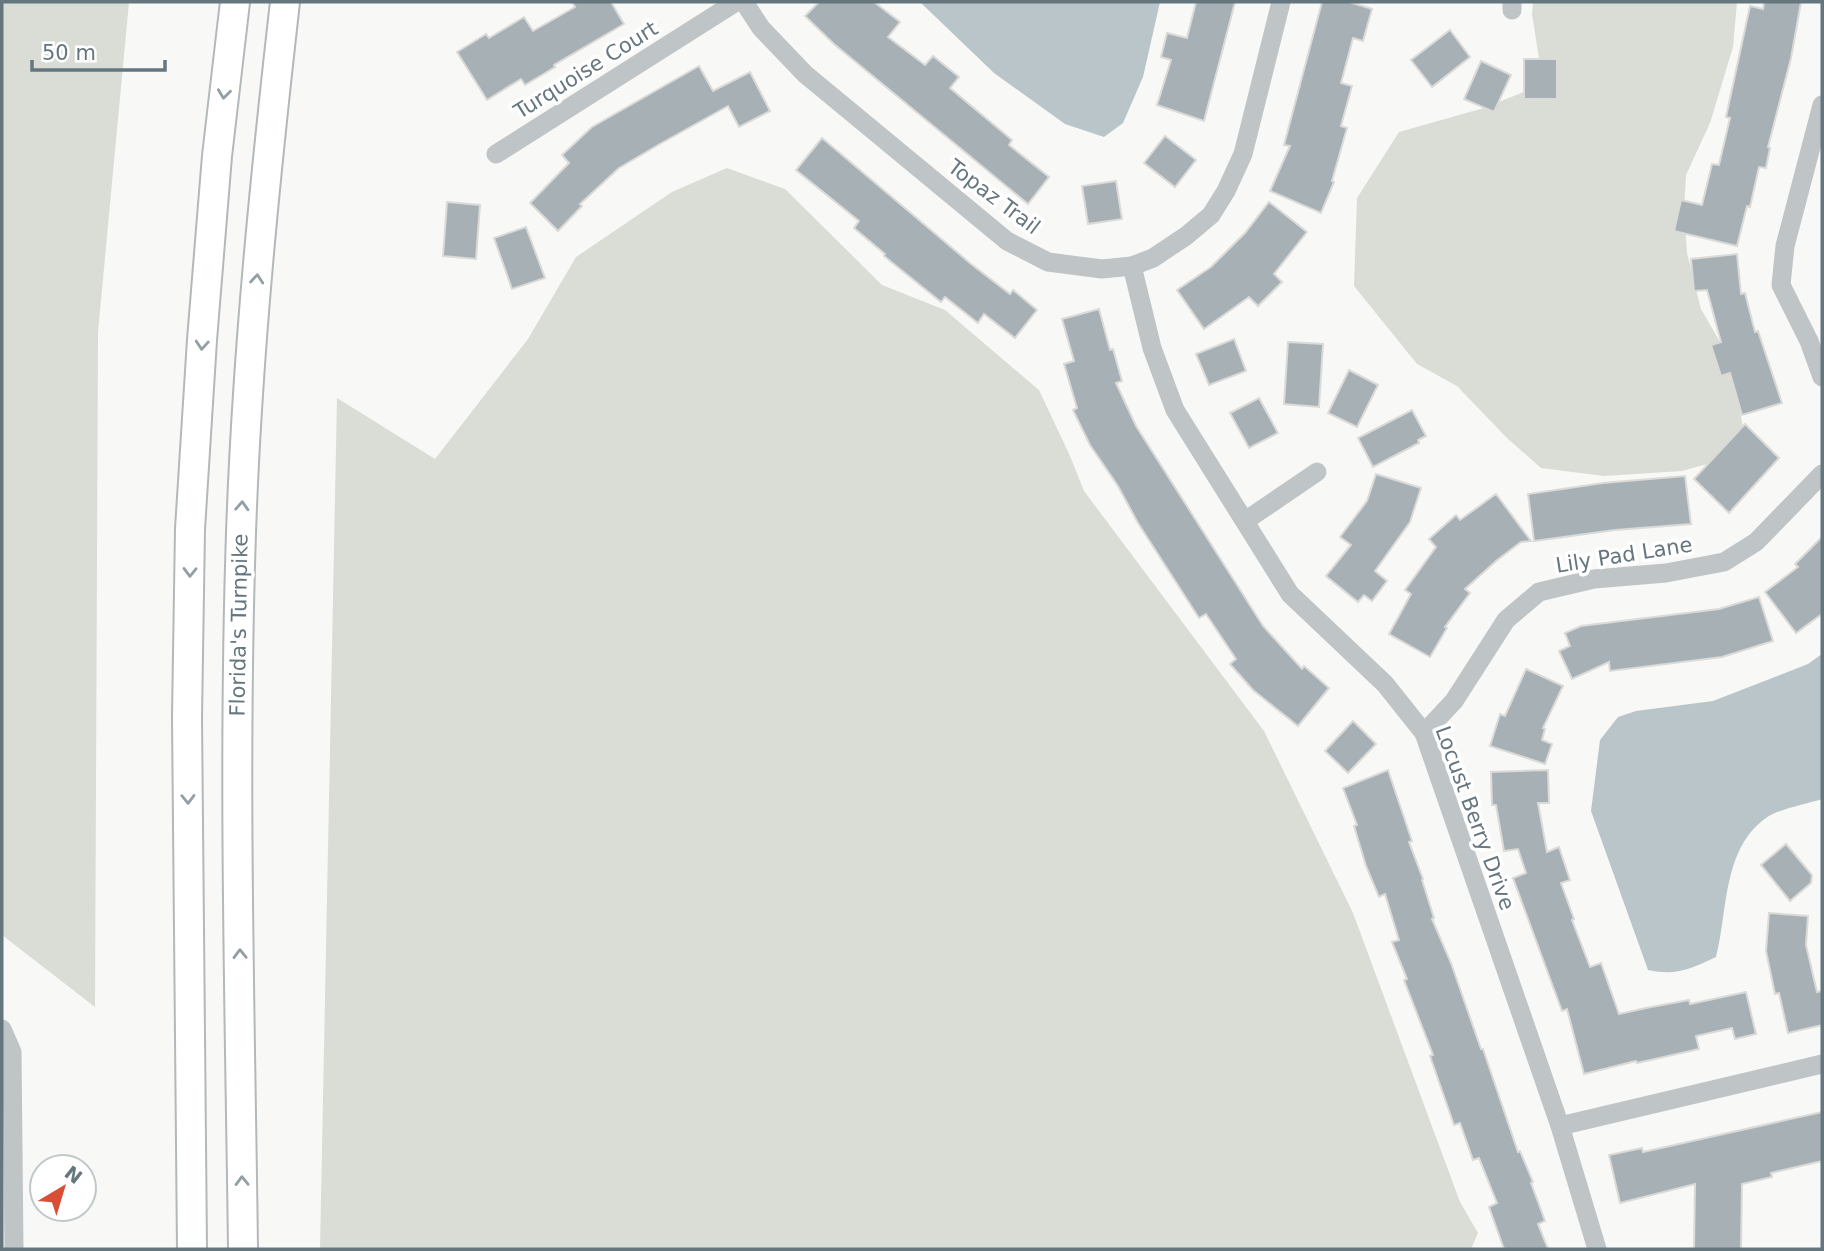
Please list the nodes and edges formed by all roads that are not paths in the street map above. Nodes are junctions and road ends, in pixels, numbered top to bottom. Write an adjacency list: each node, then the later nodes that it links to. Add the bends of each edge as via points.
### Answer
1 (235, 2): 18 (highway, one-way to 18, via 217,156 190,529 187,717)
2 (285, 2): 19 (highway, Florida's Turnpike, one-way to 2, via 237,717 241,532 265,187)
3 (737, 2): 7 (street, Turquoise Court)
4 (744, 2): 8 (street, Topaz Trail, via 805,74 1007,241 1048,262 1102,269)
5 (1280, 2): 8 (street, Topaz Trail, via 1243,154 1226,191 1210,215 1186,236)
6 (1822, 105): 9 (street, via 1785,246 1781,285)
7 (496, 154)
8 (1132, 266): 12 (street, Locust Berry Drive, via 1152,348 1175,411)
9 (1822, 377)
10 (1317, 472): 12 (street)
11 (1822, 474): 13 (street, Lily Pad Lane, via 1756,542 1724,562 1594,579 1539,592 1506,620 1454,701)
12 (1245, 521): 13 (street, Locust Berry Drive, via 1290,594 1385,684)
13 (1424, 733): 16 (street, Locust Berry Drive)
14 (2, 1030): 17 (street, via 12,1052)
15 (1822, 1063): 16 (street)
16 (1560, 1126): 20 (street, Locust Berry Drive)
17 (14, 1249)
18 (192, 1249)
19 (243, 1249)
20 (1597, 1249)

